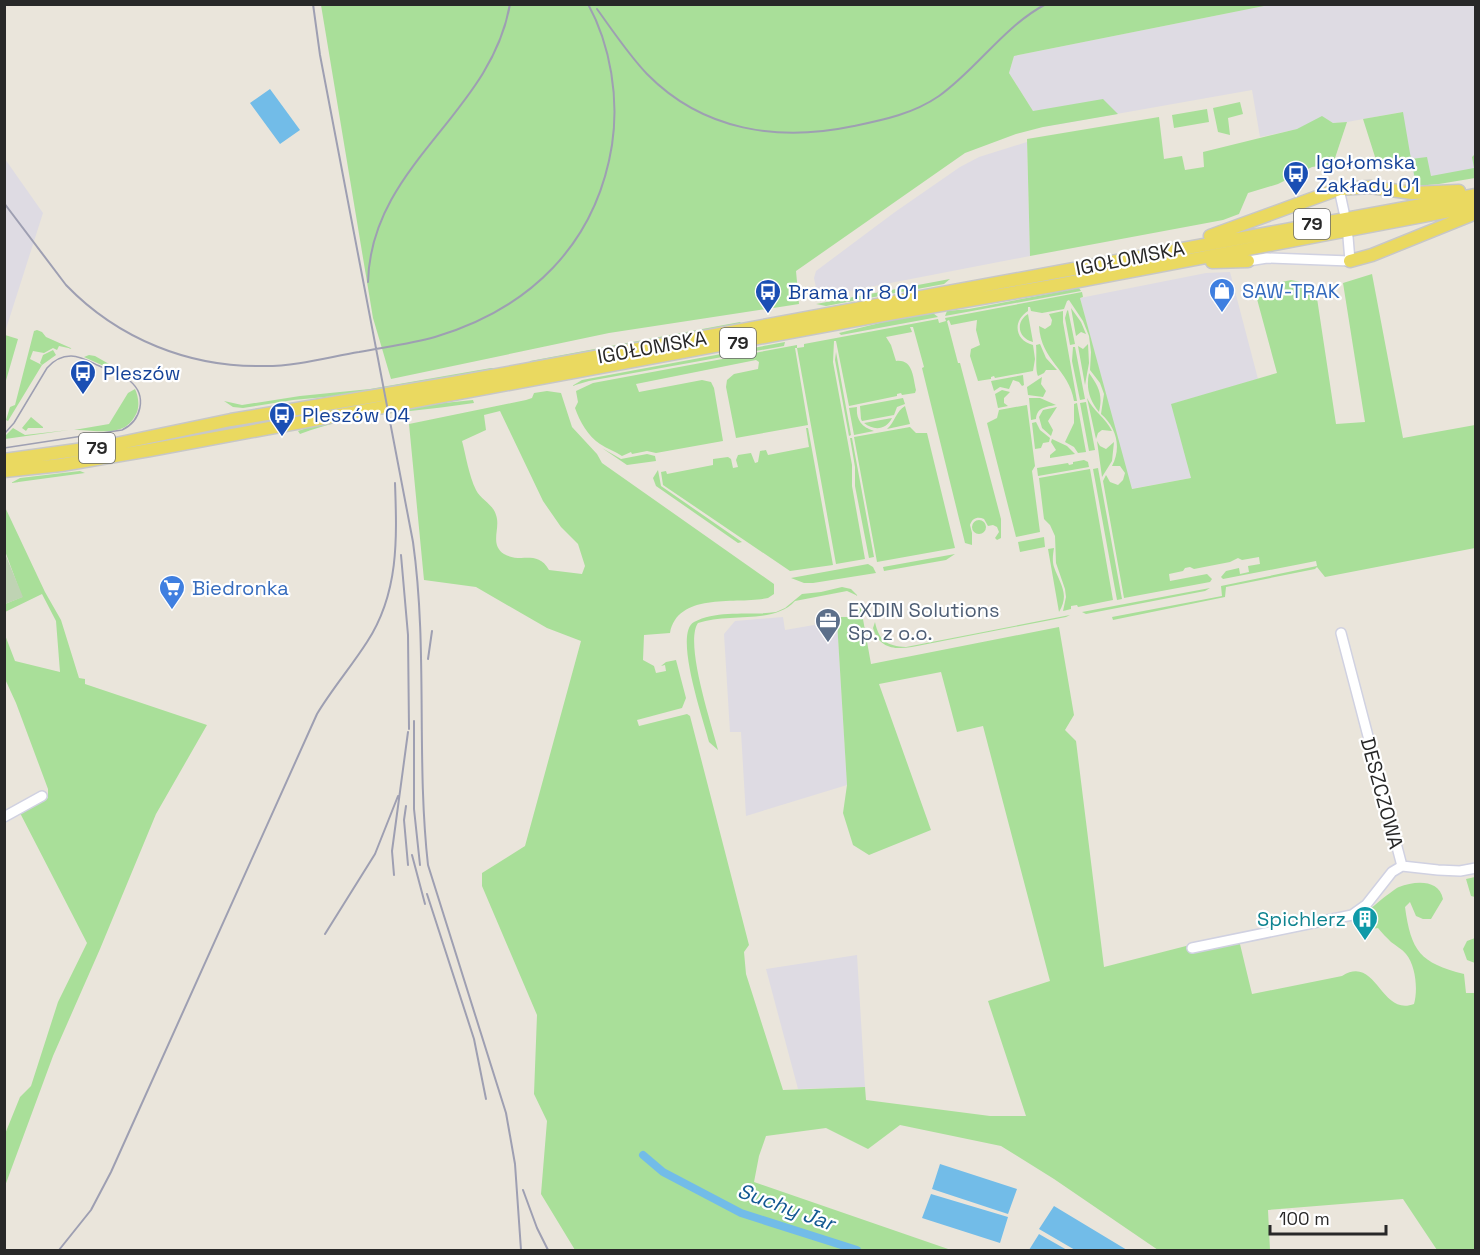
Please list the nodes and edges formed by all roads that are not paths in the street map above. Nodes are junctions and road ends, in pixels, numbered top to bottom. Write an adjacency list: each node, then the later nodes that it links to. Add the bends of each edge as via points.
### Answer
1 (1339, 189): 2 (main road, via 1370,187 1419,194); 5 (street); 8 (main road)
2 (1476, 190)
3 (1476, 195): 8 (main road, IGOŁOMSKA / 79)
4 (1476, 206): 8 (main road, IGOŁOMSKA / 79)
5 (1344, 212)
6 (1476, 213): 10 (main road)
7 (1348, 237): 10 (street)
8 (1150, 260): 9 (main road); 11 (main road, IGOŁOMSKA / 79)
9 (1248, 261): 10 (street)
10 (1350, 261)
11 (502, 380): 12 (main road, IGOŁOMSKA / 79, via 231,420 69,453); 13 (main road, IGOŁOMSKA / 79, via 105,458)
12 (4, 460)
13 (4, 471)
14 (1341, 633): 17 (street, DESZCZOWA)
15 (42, 796): 16 (street)
16 (4, 817)
17 (1402, 866): 18 (street, via 1460,871); 19 (street, DESZCZOWA, via 1352,915)
18 (1476, 868)
19 (1192, 948)

